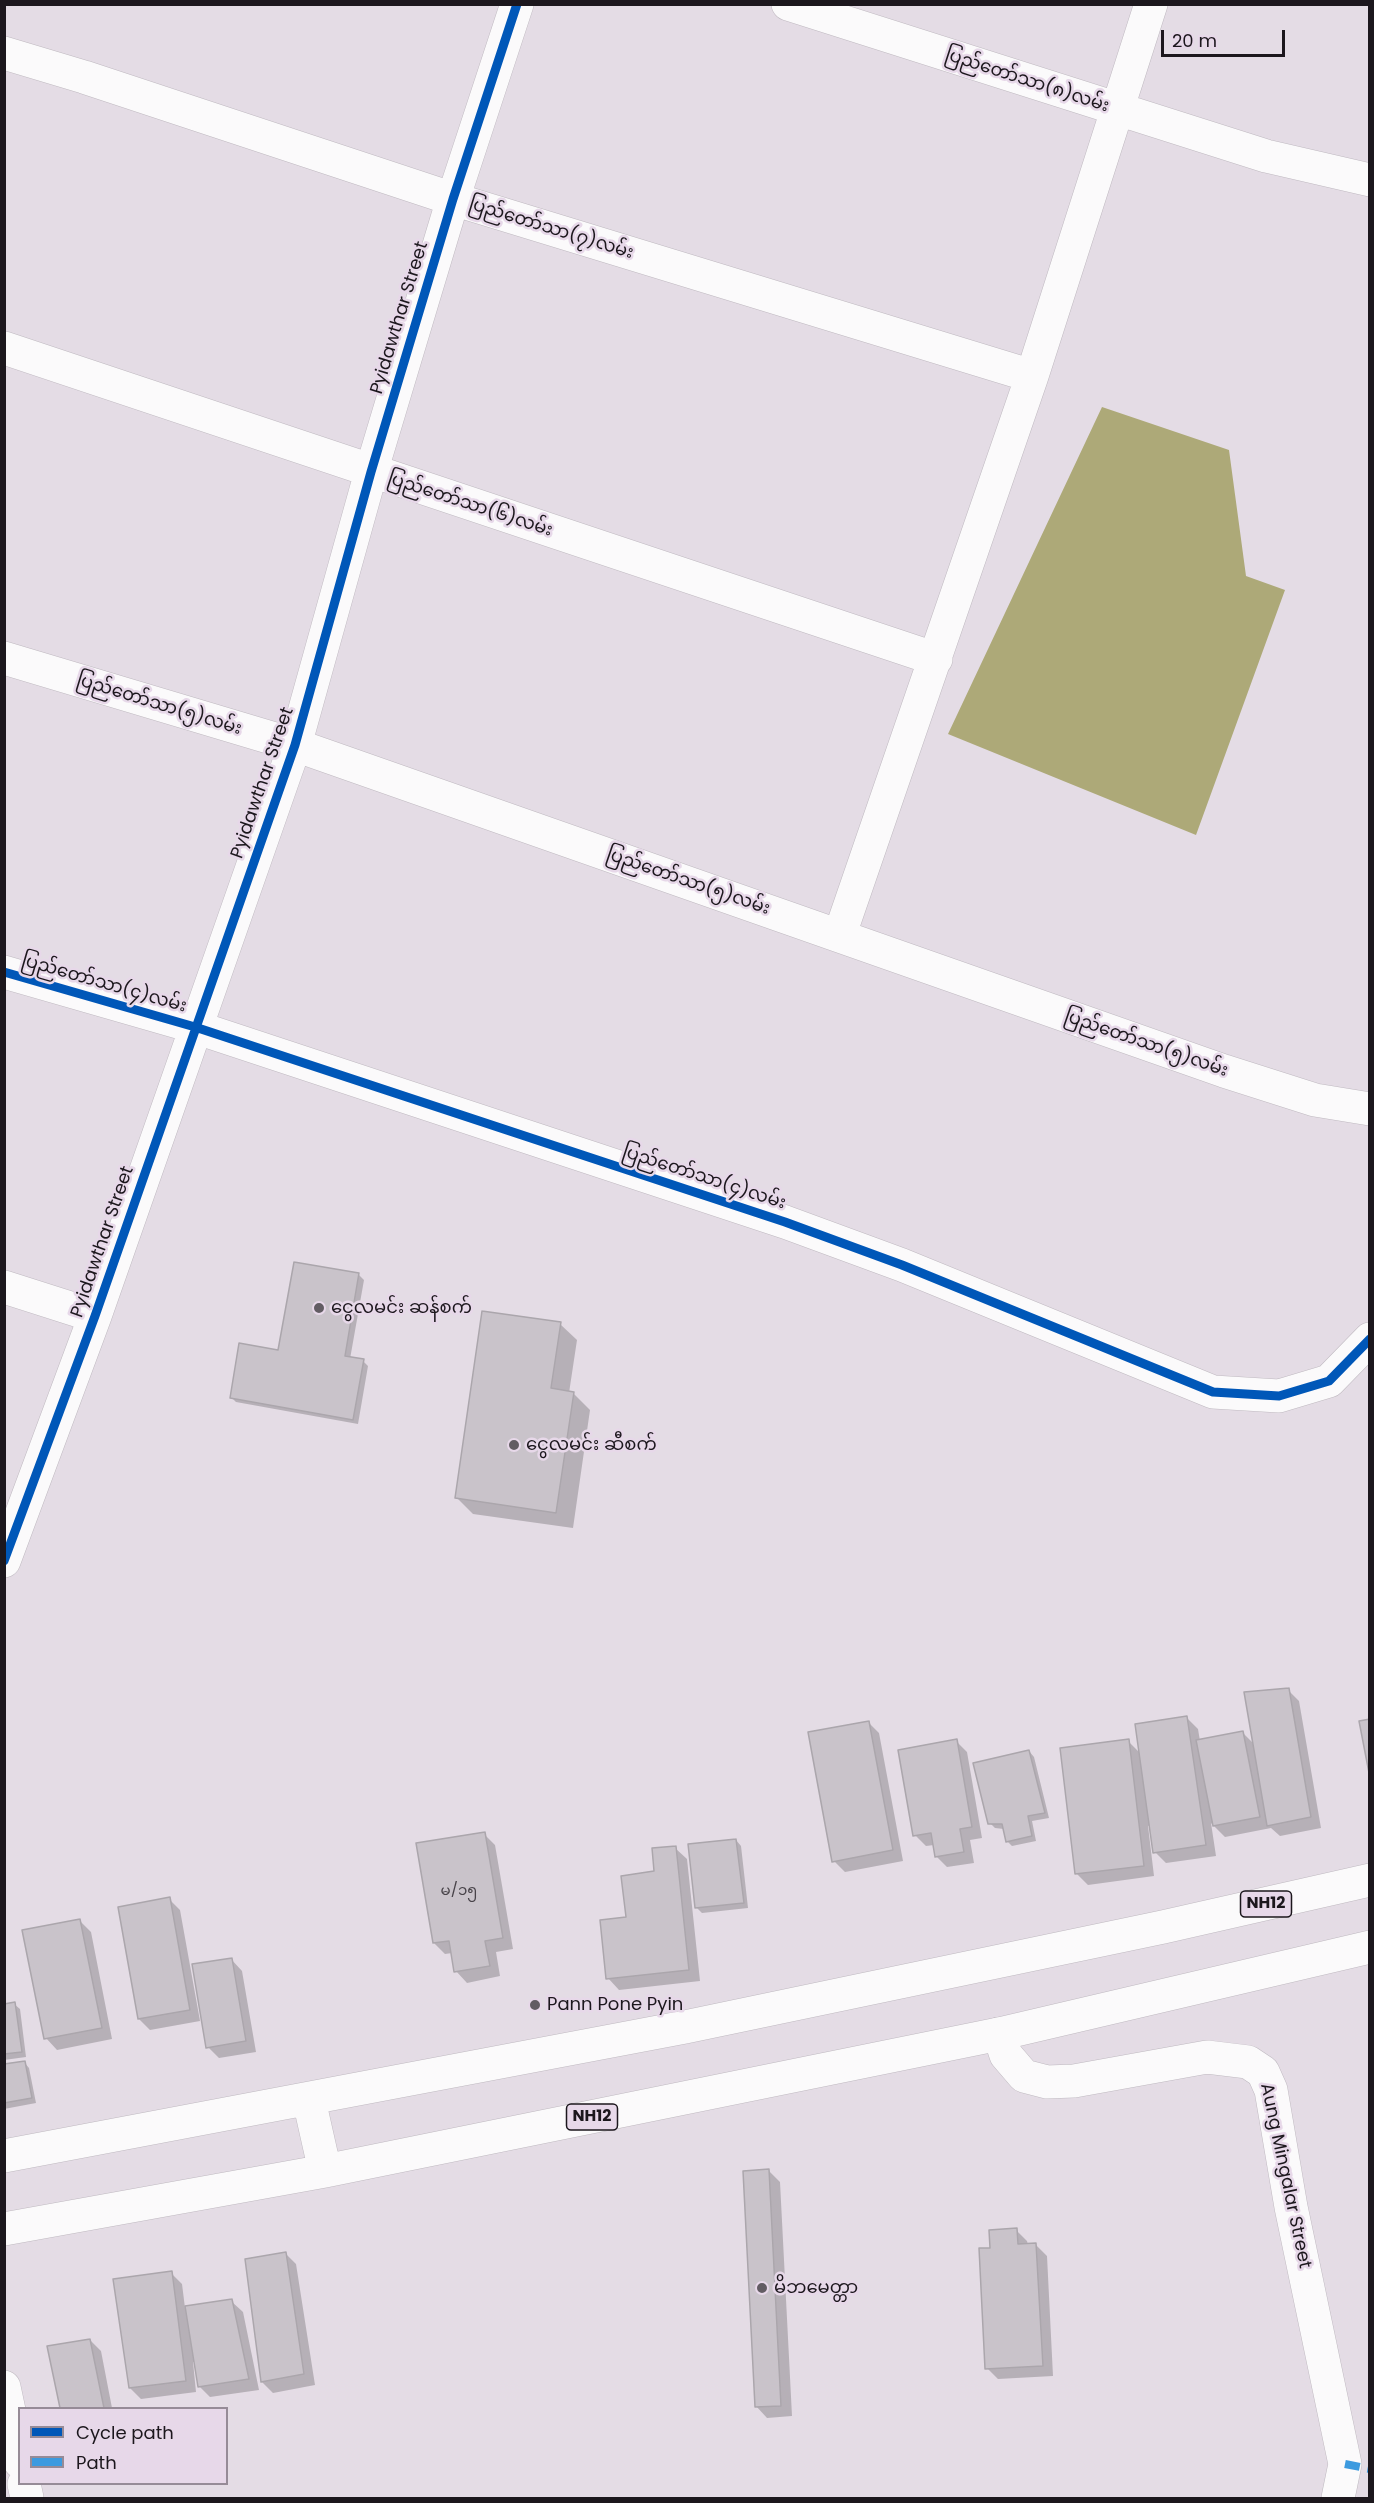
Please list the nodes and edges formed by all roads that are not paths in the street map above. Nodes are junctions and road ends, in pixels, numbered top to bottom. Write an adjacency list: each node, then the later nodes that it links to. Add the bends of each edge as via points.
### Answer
1 (517, 4): 7 (main road, Pyidawthar Street)
2 (788, 4): 5 (main road, ပြည်တော်သာ(၈)လမ်း)
3 (1151, 4): 5 (main road)
4 (4, 53): 7 (main road, ပြည်တော်သာ(၇)လမ်း)
5 (1118, 111): 6 (main road, ပြည်တော်သာ(၈)လမ်း, via 1266,156); 9 (main road)
6 (1370, 180)
7 (453, 199): 9 (main road, ပြည်တော်သာ(၇)လမ်း); 10 (main road, Pyidawthar Street)
8 (4, 348): 10 (main road, ပြည်တော်သာ(၆)လမ်း)
9 (1032, 376): 12 (main road)
10 (371, 472): 12 (main road, ပြည်တော်သာ(၆)လမ်း); 13 (main road, Pyidawthar Street)
11 (4, 658): 13 (main road, ပြည်တော်သာ(၅)လမ်း)
12 (936, 659): 14 (main road)
13 (295, 746): 14 (main road, ပြည်တော်သာ(၅)လမ်း); 16 (main road, Pyidawthar Street)
14 (840, 934): 17 (main road, ပြည်တော်သာ(၅)လမ်း, via 1224,1071 1315,1100)
15 (4, 972): 16 (main road, ပြည်တော်သာ(၄)လမ်း)
16 (195, 1027): 19 (main road, Pyidawthar Street); 20 (main road, ပြည်တော်သာ(၄)လမ်း, via 785,1222 902,1265 1213,1392 1279,1396 1329,1381)
17 (1370, 1109)
18 (4, 1287): 19 (main road)
19 (95, 1316): 21 (main road, Pyidawthar Street)
20 (1370, 1339)
21 (4, 1561)
22 (1370, 1881): 25 (main road, NH12, via 685,2027)
23 (1370, 1947): 24 (main road, NH12)
24 (999, 2034): 27 (main road, NH12); 31 (main road, Aung Mingalar Street, via 1006,2055 1024,2076 1047,2082 1074,2081 1207,2057 1248,2062 1263,2072 1271,2090 1292,2207)
25 (309, 2100): 26 (main road, NH12); 27 (main road)
26 (4, 2156)
27 (325, 2171): 28 (main road, NH12)
28 (4, 2229)
29 (4, 2387): 30 (main road)
30 (18, 2453)
31 (1357, 2467): 32 (main road, Aung Mingalar Street)
32 (1338, 2499)

